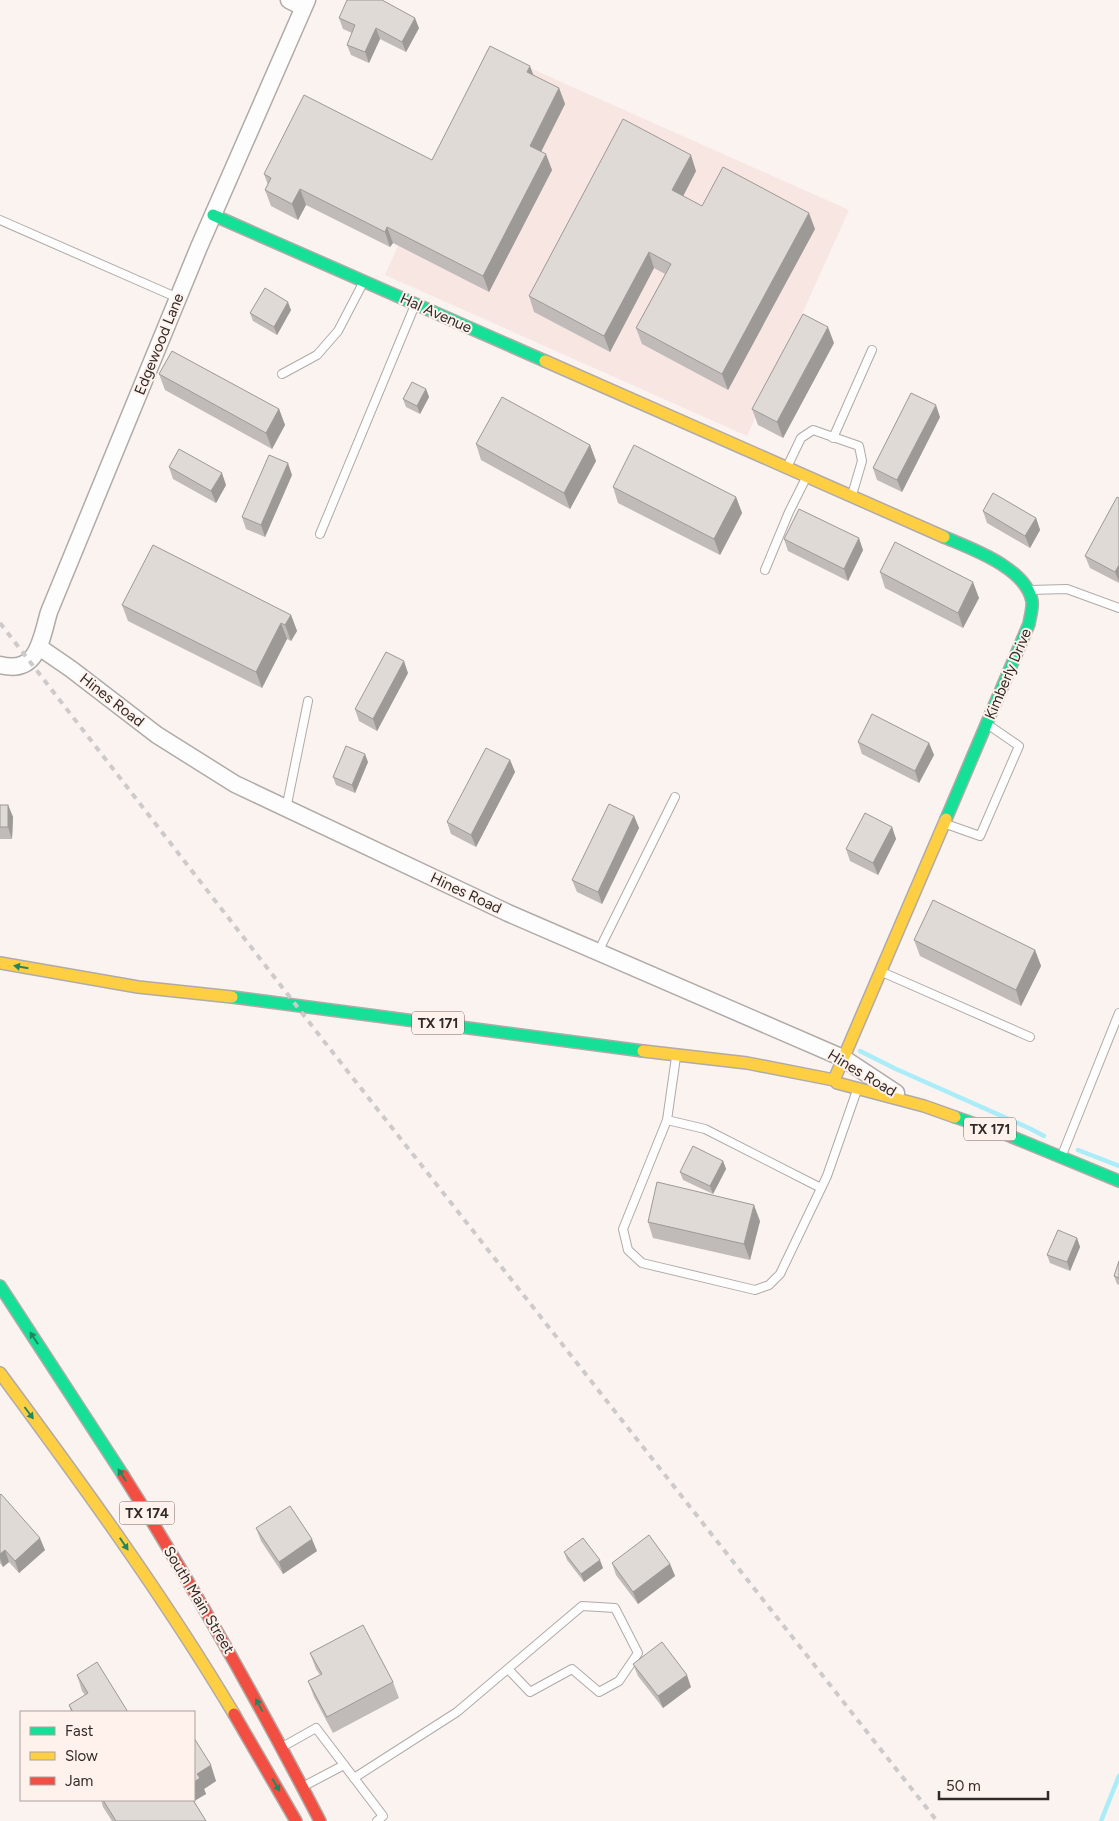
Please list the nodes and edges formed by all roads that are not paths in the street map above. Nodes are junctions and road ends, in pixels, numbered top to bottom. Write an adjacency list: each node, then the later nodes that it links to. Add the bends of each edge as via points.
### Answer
1 (300, 2): 2 (street, Edgewood Lane)
2 (212, 215): 4 (main road, Hal Avenue); 5 (street, Edgewood Lane)
3 (0, 220): 5 (lane)
4 (364, 281): 6 (main road, Hal Avenue); 8 (lane, via 338,331 316,355)
5 (178, 298): 17 (street, Edgewood Lane, via 49,612)
6 (416, 304): 10 (main road, Hal Avenue); 13 (lane)
7 (872, 350): 9 (lane)
8 (282, 374)
9 (833, 438): 10 (lane, via 813,430 801,438); 12 (lane, via 859,446 862,461)
10 (787, 467): 11 (main road)
11 (807, 476): 12 (main road); 14 (lane)
12 (852, 496): 15 (main road, via 1004,566 1026,584)
13 (320, 534)
14 (765, 570)
15 (1028, 590): 16 (lane, via 1067,589); 20 (main road, Kimberly Drive, via 1032,602 1029,624)
16 (1119, 608)
17 (39, 647): 18 (street, Edgewood Lane, via 29,662); 22 (street, Hines Road, via 188,756)
18 (0, 665)
19 (308, 701): 22 (lane)
20 (986, 724): 23 (main road, Kimberly Drive); 23 (lane, via 1019,746 980,836)
21 (675, 797): 24 (lane)
22 (286, 809): 24 (street, Hines Road)
23 (944, 823): 26 (main road, Kimberly Drive)
24 (598, 952): 32 (street, Hines Road)
25 (0, 963): 28 (main road, TX 171, one-way to 25)
26 (880, 972): 30 (lane); 32 (main road, Kimberly Drive)
27 (0, 975): 28 (main road, TX 171, via 89,986)
28 (138, 987): 31 (main road, TX 171)
29 (1119, 1013): 38 (lane)
30 (1030, 1037)
31 (676, 1055): 34 (main road, TX 171, via 747,1063); 37 (lane)
32 (843, 1058): 33 (street, Hines Road); 34 (main road, Kimberly Drive)
33 (866, 1073): 35 (lane); 36 (street, Hines Road)
34 (834, 1080): 35 (main road, TX 171)
35 (858, 1088): 36 (main road, TX 171); 40 (lane)
36 (913, 1104): 38 (main road, TX 171, via 1010,1136)
37 (667, 1120): 40 (lane, via 705,1129); 40 (lane, via 623,1229 628,1250 642,1263 755,1290 769,1285 780,1274)
38 (1061, 1157): 39 (main road, TX 171)
39 (1119, 1181)
40 (821, 1188)
41 (0, 1286): 44 (main road, South Main Street / TX 174, one-way to 41, via 240,1670 149,1517)
42 (0, 1373): 44 (main road, South Main Street / TX 174, one-way to 44, via 120,1538 202,1663)
43 (508, 1669): 43 (lane, via 582,1606 614,1608 638,1653 619,1681 599,1692 572,1668 530,1692); 46 (lane, via 457,1712)
44 (272, 1754): 45 (lane, via 316,1728); 47 (main road, South Main Street / TX 174); 48 (main road, South Main Street / TX 174, one-way to 48)
45 (344, 1765): 46 (lane); 47 (lane)
46 (354, 1778): 50 (lane, via 383,1816)
47 (302, 1787): 49 (main road, South Main Street / TX 174)
48 (296, 1821)
49 (320, 1821)
50 (377, 1821)

